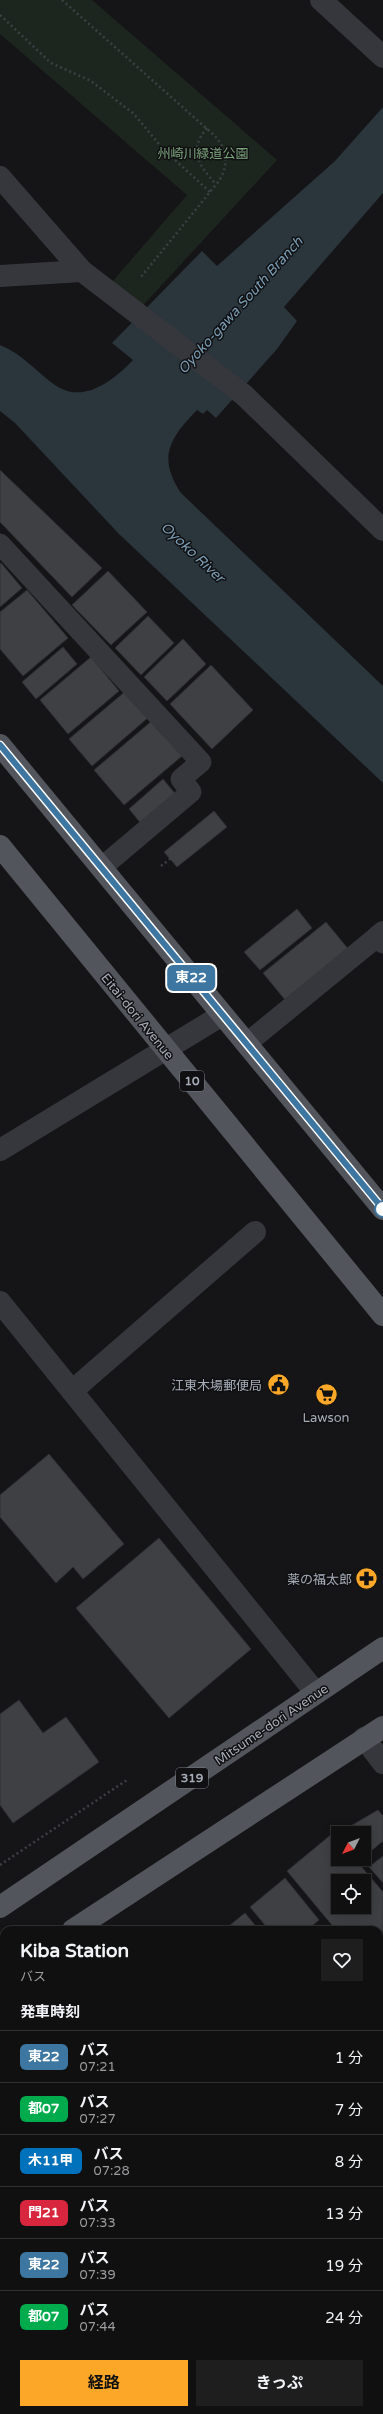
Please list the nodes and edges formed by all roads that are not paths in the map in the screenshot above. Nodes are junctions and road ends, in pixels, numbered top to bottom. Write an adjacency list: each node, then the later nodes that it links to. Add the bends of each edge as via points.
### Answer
1 (321, 0): 2 (street)
2 (383, 57)
3 (0, 177): 4 (street)
4 (82, 271): 5 (street); 6 (street, via 244,395)
5 (0, 276)
6 (383, 530)
7 (0, 544): 10 (lane, via 202,762 181,779 191,792)
8 (0, 745): 10 (main road)
9 (0, 846): 14 (main road, Eitai-dori Avenue / 10)
10 (101, 868): 12 (main road)
11 (381, 937): 13 (lane)
12 (222, 1015): 13 (main road); 14 (street)
13 (246, 1044): 16 (main road)
14 (166, 1049): 15 (street); 19 (main road, Eitai-dori Avenue / 10)
15 (0, 1150)
16 (383, 1209)
17 (255, 1232): 20 (street)
18 (0, 1302): 20 (street)
19 (383, 1315)
20 (72, 1391): 22 (street)
21 (383, 1648): 22 (main road, Mitsume-dori Avenue / 319)
22 (316, 1694): 26 (main road, Mitsume-dori Avenue / 319)
23 (383, 1727): 24 (main road)
24 (364, 1738): 25 (street); 27 (main road)
25 (383, 1763)
26 (0, 1907)
27 (79, 1926)

